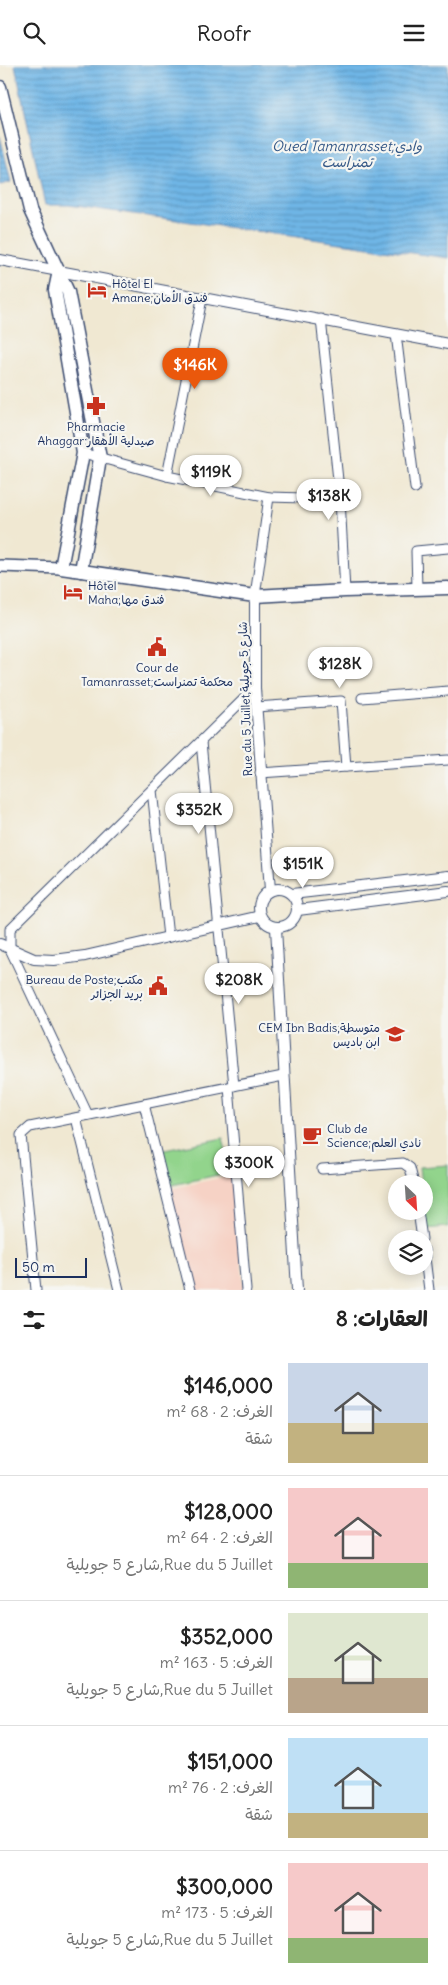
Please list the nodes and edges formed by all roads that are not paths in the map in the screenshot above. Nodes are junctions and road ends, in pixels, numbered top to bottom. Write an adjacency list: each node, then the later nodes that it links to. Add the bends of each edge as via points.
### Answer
1 (0, 87): 3 (main road, via 30,210)
2 (0, 260): 3 (street)
3 (58, 271): 4 (street); 8 (main road, via 55,290); 9 (main road, via 68,292)
4 (202, 299): 5 (street); 10 (street)
5 (321, 319): 6 (street); 13 (street)
6 (396, 334): 7 (street); 11 (street)
7 (448, 344)
8 (84, 453): 9 (street); 16 (main road)
9 (100, 458): 10 (street); 17 (main road)
10 (167, 476): 12 (street)
11 (415, 488)
12 (269, 497): 13 (street); 21 (street)
13 (340, 499): 20 (street)
14 (448, 548): 19 (street, via 416,551)
15 (0, 566): 16 (main road)
16 (61, 568): 17 (main road)
17 (81, 571): 21 (main road)
18 (448, 588): 19 (main road)
19 (416, 589): 20 (main road)
20 (345, 591): 21 (main road)
21 (255, 597): 22 (street, Rue du 5 Juillet,شارع 5 جويلية)
22 (255, 688): 25 (street, Rue du 5 Juillet,شارع 5 جويلية); 26 (street)
23 (448, 691): 24 (street)
24 (362, 698)
25 (256, 707): 28 (street, via 341,701); 29 (street, Rue du 5 Juillet,شارع 5 جويلية)
26 (201, 742): 30 (street); 37 (street)
27 (448, 760): 28 (street)
28 (346, 767): 29 (street)
29 (260, 773): 32 (street, Rue du 5 Juillet,شارع 5 جويلية)
30 (152, 790): 39 (street); 41 (street, via 10,929)
31 (448, 876): 34 (street)
32 (270, 890): 34 (street, via 282,889); 36 (street, via 259,903)
33 (448, 891): 35 (street)
34 (292, 894): 35 (street)
35 (298, 910): 38 (street, via 293,921)
36 (260, 916): 37 (street); 38 (street, via 266,924)
37 (220, 925): 39 (street); 43 (street)
38 (276, 928): 42 (street)
39 (168, 937): 41 (street, via 54,960 34,959)
40 (0, 944): 41 (street)
41 (10, 949): 45 (street)
42 (283, 1076): 43 (street); 54 (street)
43 (232, 1087): 44 (street); 53 (street)
44 (144, 1104): 45 (street); 52 (street)
45 (88, 1115): 46 (street)
46 (76, 1118): 50 (street, via 30,1127 21,1135); 51 (street)
47 (322, 1169): 48 (street, via 403,1163 410,1168)
48 (412, 1175)
49 (427, 1275): 55 (street)
50 (36, 1290)
51 (119, 1290)
52 (190, 1290)
53 (246, 1290)
54 (297, 1290)
55 (429, 1290)

